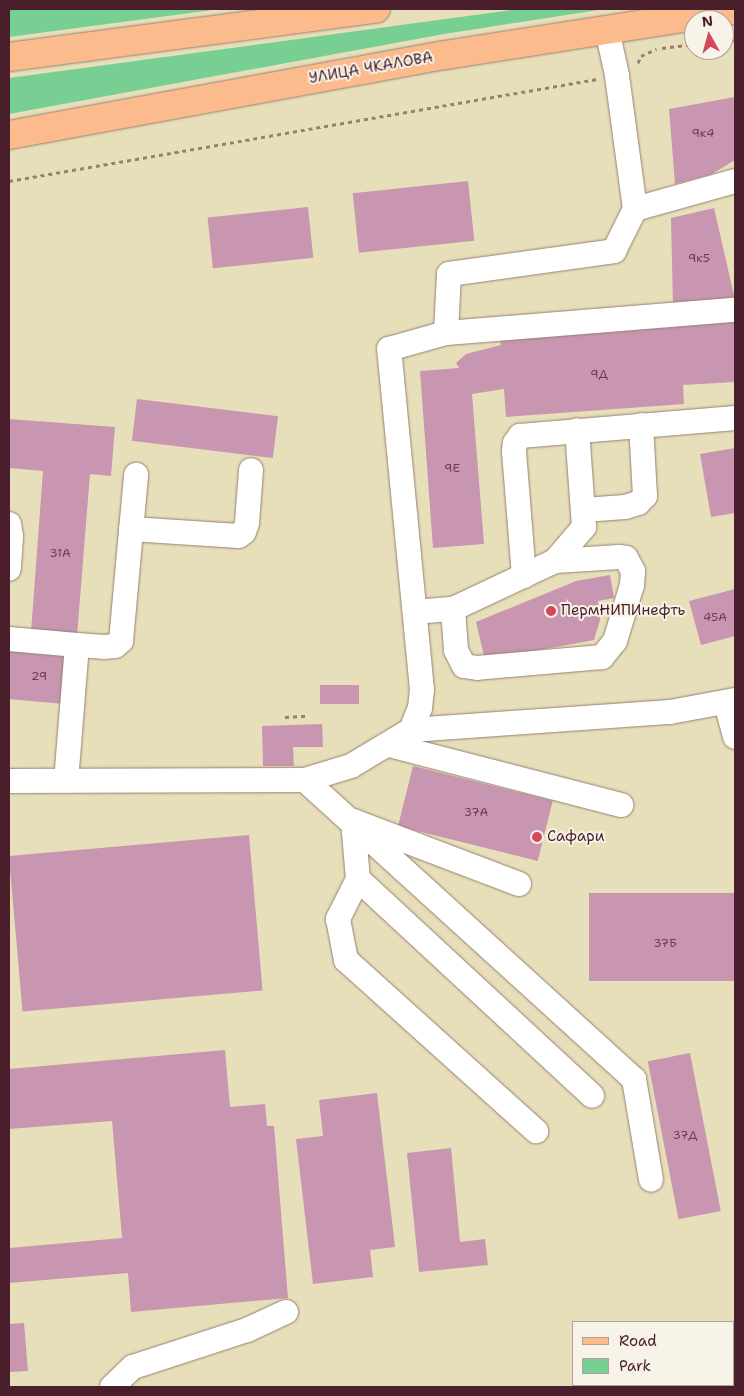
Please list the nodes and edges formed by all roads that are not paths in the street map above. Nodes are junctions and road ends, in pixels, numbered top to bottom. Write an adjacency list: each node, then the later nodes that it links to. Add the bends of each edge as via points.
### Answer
1 (376, 9): 4 (main road)
2 (735, 10): 3 (main road, УЛИЦА ЧКАЛОВА)
3 (607, 30): 5 (main road, УЛИЦА ЧКАЛОВА, via 288,83); 7 (lane, via 617,76)
4 (9, 57)
5 (9, 135)
6 (735, 181): 7 (lane)
7 (635, 209): 9 (lane, via 614,252 449,274)
8 (735, 310): 9 (lane)
9 (446, 333): 22 (lane, via 389,349)
10 (735, 418): 11 (lane)
11 (641, 425): 12 (lane); 15 (lane, via 645,496 638,503 625,507)
12 (577, 430): 15 (lane); 20 (lane, via 520,436 515,443)
13 (251, 470): 17 (lane, via 247,523 239,536)
14 (136, 475): 17 (lane)
15 (584, 510): 18 (lane, via 581,534)
16 (9, 524): 19 (lane)
17 (131, 529): 24 (lane, via 121,641 115,646 104,647)
18 (555, 561): 20 (lane); 21 (lane, via 619,557 631,565 632,585 615,641 602,657 464,666 456,650)
19 (9, 569)
20 (524, 576): 21 (lane)
21 (453, 609): 22 (lane)
22 (415, 612): 26 (lane, via 422,690 420,708)
23 (9, 639): 24 (lane)
24 (77, 645): 31 (lane)
25 (731, 701): 26 (lane, via 670,712); 27 (lane)
26 (410, 730): 28 (lane)
27 (735, 737)
28 (389, 745): 29 (lane, via 351,766); 32 (lane)
29 (304, 780): 31 (lane); 33 (lane)
30 (9, 781): 31 (lane)
31 (66, 781)
32 (621, 805)
33 (353, 821): 34 (lane); 35 (lane); 38 (lane, via 634,1079)
34 (358, 878): 36 (lane); 37 (lane, via 338,919 346,960)
35 (519, 884)
36 (592, 1096)
37 (536, 1131)
38 (651, 1180)
39 (286, 1312): 40 (lane, via 247,1330 133,1367)
40 (112, 1387)

